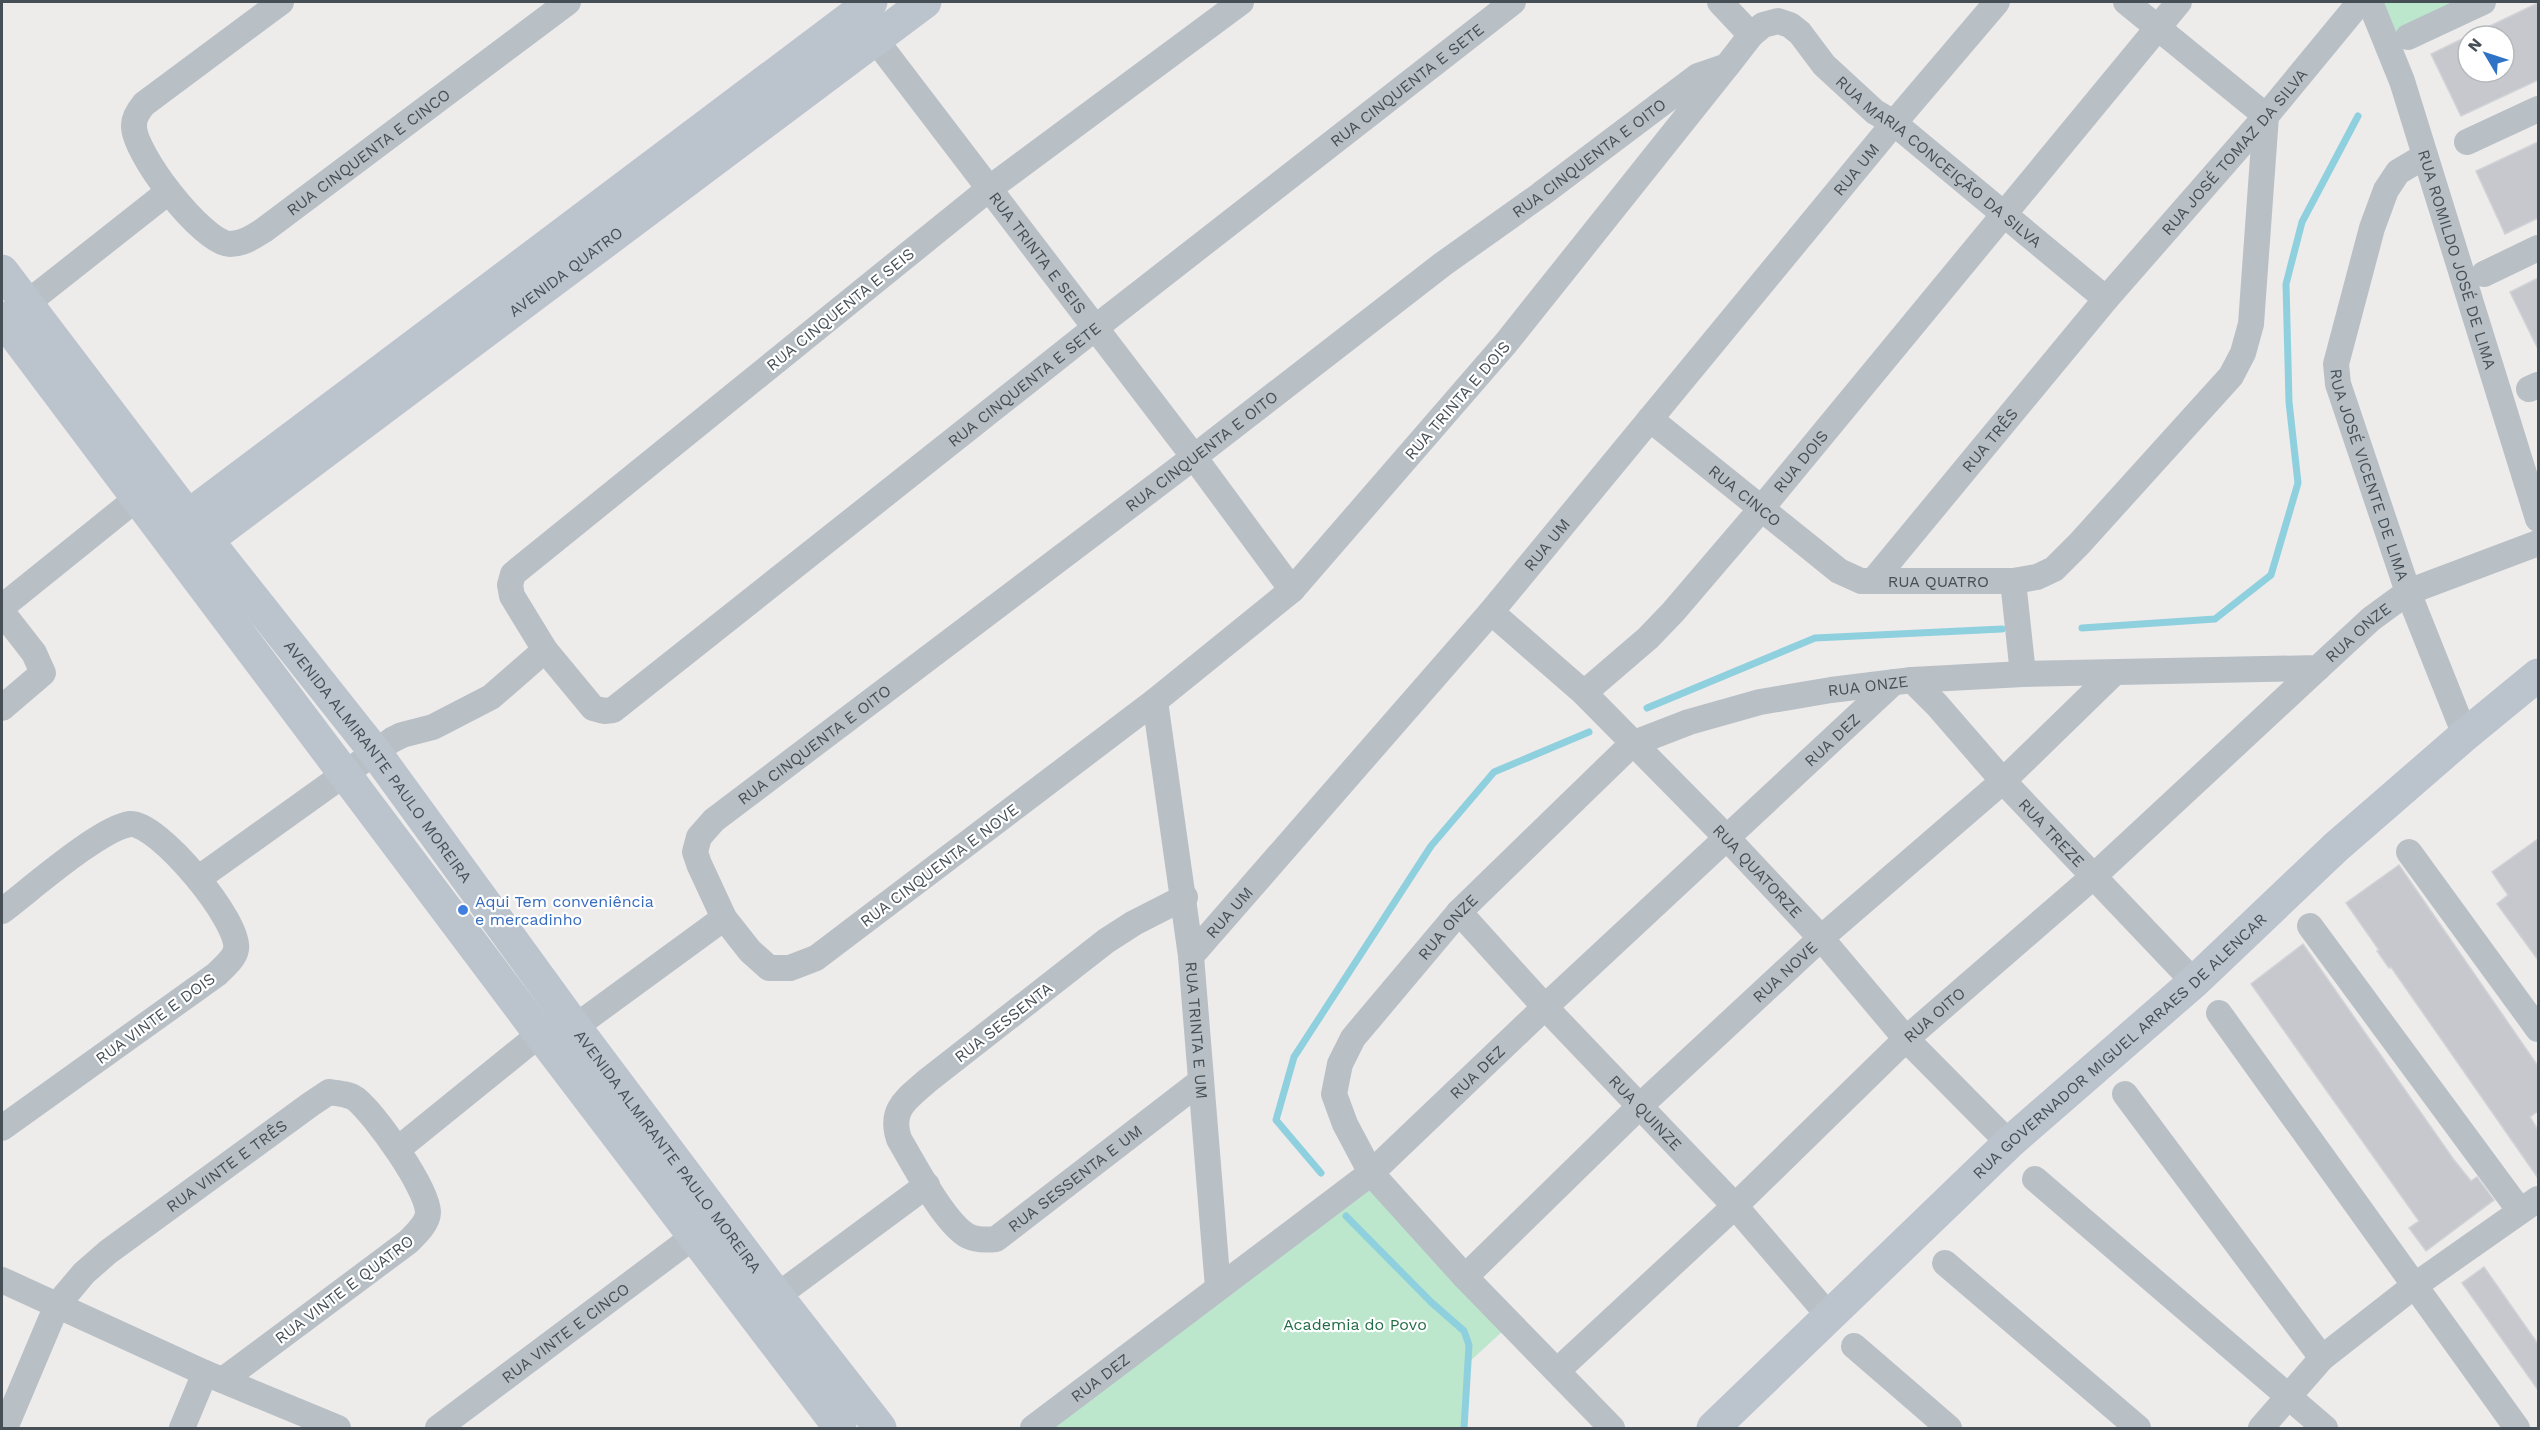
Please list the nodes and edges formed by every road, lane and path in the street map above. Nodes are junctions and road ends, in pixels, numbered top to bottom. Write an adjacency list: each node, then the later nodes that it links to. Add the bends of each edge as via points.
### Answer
1 (281, 2): 25 (street, RUA CINQUENTA E CINCO, via 156,94 136,115 136,135)
2 (568, 2): 25 (street, RUA CINQUENTA E CINCO, via 246,241 228,244 216,238)
3 (926, 2): 17 (street, AVENIDA QUATRO)
4 (1241, 2): 24 (street, RUA CINQUENTA E SEIS)
5 (1513, 2): 32 (street, RUA CINQUENTA E SETE)
6 (1720, 2): 15 (street)
7 (1997, 2): 21 (street, RUA UM)
8 (2126, 2): 14 (street)
9 (2178, 2): 14 (street, RUA DOIS)
10 (2360, 2): 20 (street, RUA JOSÉ TOMAZ DA SILVA)
11 (2370, 2): 23 (street, RUA ROMILDO JOSÉ DE LIMA, via 2403,81)
12 (2482, 2): 16 (street)
13 (857, 5): 17 (street, RUA TRINTA E SEIS); 38 (street, AVENIDA QUATRO)
14 (2158, 28): 20 (street); 26 (street, RUA DOIS)
15 (1751, 35): 18 (street); 21 (street, RUA MARIA CONCEIÇÃO DA SILVA, via 1778,21 1790,25 1824,65 1875,112)
16 (2408, 37)
17 (875, 40): 24 (street, RUA TRINTA E SEIS); 38 (street, AVENIDA QUATRO)
18 (1727, 66): 34 (street, RUA CINQUENTA E OITO, via 1698,76 1443,264); 43 (street, RUA TRINTA E DOIS, via 1506,343)
19 (2538, 109): 22 (street)
20 (2266, 116): 30 (street, RUA JOSÉ TOMAZ DA SILVA); 41 (street, via 2251,324 2243,354 2231,376 2087,536 2054,569)
21 (1894, 123): 26 (street, RUA MARIA CONCEIÇÃO DA SILVA); 33 (street, RUA UM)
22 (2467, 142)
23 (2425, 156): 37 (street, RUA ROMILDO JOSÉ DE LIMA); 44 (street, RUA JOSÉ VICENTE DE LIMA, via 2398,172 2386,190 2336,364 2338,384)
24 (990, 188): 32 (street, RUA TRINTA E SEIS); 48 (street, RUA CINQUENTA E SEIS, via 513,574 512,596)
25 (168, 192): 31 (street)
26 (2003, 214): 30 (street, RUA MARIA CONCEIÇÃO DA SILVA); 36 (street, RUA DOIS)
27 (2538, 248): 29 (street)
28 (2, 271): 31 (street, AVENIDA ALMIRANTE PAULO MOREIRA)
29 (2484, 273)
30 (2106, 298): 42 (street, RUA TRÊS)
31 (14, 311): 35 (street, AVENIDA ALMIRANTE PAULO MOREIRA); 38 (street, AVENIDA ALMIRANTE PAULO MOREIRA)
32 (1095, 328): 34 (street, RUA TRINTA E SEIS); 48 (street, RUA CINQUENTA E SETE, via 613,710 593,708)
33 (1650, 419): 36 (street, RUA CINCO); 47 (street, RUA UM)
34 (1194, 457): 43 (street, RUA TRINTA E SEIS); 69 (street, RUA CINQUENTA E OITO, via 714,820 699,837 695,852)
35 (136, 500): 45 (street); 60 (street, AVENIDA ALMIRANTE PAULO MOREIRA)
36 (1761, 509): 40 (street, RUA CINCO); 54 (street, RUA DOIS, via 1648,638)
37 (2538, 519)
38 (197, 528): 59 (street, AVENIDA ALMIRANTE PAULO MOREIRA)
39 (2538, 543): 44 (street, RUA ONZE)
40 (1839, 571): 42 (street, RUA QUATRO, via 1861,581)
41 (2025, 579): 42 (street, RUA QUATRO); 50 (street)
42 (1873, 581)
43 (1292, 590): 55 (street, RUA TRINTA E DOIS)
44 (2408, 592): 49 (street, RUA ONZE, via 2371,619); 57 (street, RUA JOSÉ VICENTE DE LIMA)
45 (2, 607)
46 (2, 612): 56 (street, via 34,653 43,673)
47 (1491, 612): 54 (street, RUA QUATORZE); 72 (street, RUA UM)
48 (545, 650): 59 (street, via 491,697 433,727 402,735)
49 (2318, 668): 51 (street, RUA ONZE); 64 (street, RUA OITO)
50 (2023, 674): 51 (street, RUA ONZE); 53 (street, RUA ONZE)
51 (2113, 674): 61 (street, RUA NOVE)
52 (2538, 675): 57 (street, RUA GOVERNADOR MIGUEL ARRAES DE ALENCAR)
53 (1903, 681): 58 (street, RUA ONZE, via 1760,702 1689,722); 61 (street, RUA TREZE, via 1937,705); 62 (street, RUA DEZ)
54 (1584, 693): 58 (street, RUA QUATORZE)
55 (1155, 701): 66 (street, RUA TRINTA E UM); 69 (street, RUA CINQUENTA E NOVE, via 816,958 790,968 769,968)
56 (2, 708)
57 (2465, 735): 73 (street, RUA GOVERNADOR MIGUEL ARRAES DE ALENCAR, via 2336,847)
58 (1632, 744): 62 (street, RUA QUATORZE); 68 (street, RUA ONZE)
59 (375, 752): 60 (street); 76 (street, AVENIDA ALMIRANTE PAULO MOREIRA)
60 (345, 773): 65 (street); 78 (street, AVENIDA ALMIRANTE PAULO MOREIRA)
61 (2002, 781): 64 (street, RUA TREZE); 71 (street, RUA NOVE)
62 (1727, 838): 71 (street, RUA QUATORZE); 74 (street, RUA DEZ)
63 (2409, 852): 77 (street)
64 (2094, 876): 73 (street, RUA TREZE); 79 (street, RUA OITO)
65 (199, 879): 67 (street, RUA VINTE E DOIS, via 153,832 133,824 114,829 86,847); 83 (street, RUA VINTE E DOIS, via 236,934 237,949 227,964)
66 (1185, 897): 72 (street, RUA TRINTA E UM); 88 (street, RUA SESSENTA, via 1106,941 905,1101 894,1124)
67 (2, 912)
68 (1459, 912): 74 (street, RUA QUINZE); 86 (street, RUA ONZE, via 1353,1038 1340,1064 1334,1094)
69 (724, 918): 76 (street)
70 (2310, 926): 89 (street)
71 (1821, 938): 79 (street, RUA QUATORZE); 82 (street, RUA NOVE)
72 (1191, 956): 80 (street, RUA TRINTA E UM)
73 (2194, 982): 84 (street, RUA GOVERNADOR MIGUEL ARRAES DE ALENCAR)
74 (1545, 1007): 82 (street, RUA QUINZE); 86 (street, RUA DEZ)
75 (2219, 1013): 95 (street)
76 (575, 1027): 97 (street, AVENIDA ALMIRANTE PAULO MOREIRA)
77 (2538, 1029)
78 (540, 1034): 85 (street); 91 (street, AVENIDA ALMIRANTE PAULO MOREIRA)
79 (1906, 1039): 84 (street, RUA QUATORZE); 90 (street, RUA OITO)
80 (1201, 1081): 88 (street, RUA SESSENTA E UM, via 996,1239 968,1236 953,1223); 96 (street, RUA TRINTA E UM)
81 (2125, 1094): 101 (street)
82 (1640, 1106): 90 (street, RUA QUINZE); 93 (street, RUA NOVE)
83 (2, 1128)
84 (2009, 1143): 99 (street, RUA GOVERNADOR MIGUEL ARRAES DE ALENCAR)
85 (398, 1149): 98 (street, RUA VINTE E TRÊS, via 355,1099 329,1092 108,1252); 103 (street, RUA VINTE E QUATRO, via 424,1194 428,1213 420,1230)
86 (1371, 1173): 93 (street); 96 (street, RUA DEZ)
87 (2035, 1179): 104 (street)
88 (927, 1185): 97 (street)
89 (2529, 1205): 95 (street)
90 (1735, 1206): 99 (street, RUA QUINZE); 102 (street, RUA OITO)
91 (693, 1237): 108 (street, RUA VINTE E CINCO); 109 (street, AVENIDA ALMIRANTE PAULO MOREIRA)
92 (1945, 1263): 115 (street)
93 (1465, 1277): 102 (street)
94 (2, 1280): 98 (street)
95 (2414, 1286): 101 (street); 118 (street)
96 (1218, 1288): 111 (street, RUA DEZ)
97 (777, 1296): 110 (street, AVENIDA ALMIRANTE PAULO MOREIRA)
98 (57, 1305): 103 (street); 105 (street)
99 (1830, 1317): 113 (street, RUA GOVERNADOR MIGUEL ARRAES DE ALENCAR)
100 (1854, 1346): 114 (street)
101 (2322, 1358): 104 (street)
102 (1557, 1371): 112 (street)
103 (214, 1376): 106 (street); 107 (street)
104 (2289, 1397): 116 (street); 117 (street)
105 (5, 1428)
106 (182, 1428)
107 (338, 1428)
108 (438, 1428)
109 (840, 1428)
110 (880, 1428)
111 (1033, 1428)
112 (1612, 1428)
113 (1713, 1428)
114 (1949, 1428)
115 (2138, 1428)
116 (2261, 1428)
117 (2325, 1428)
118 (2517, 1428)

